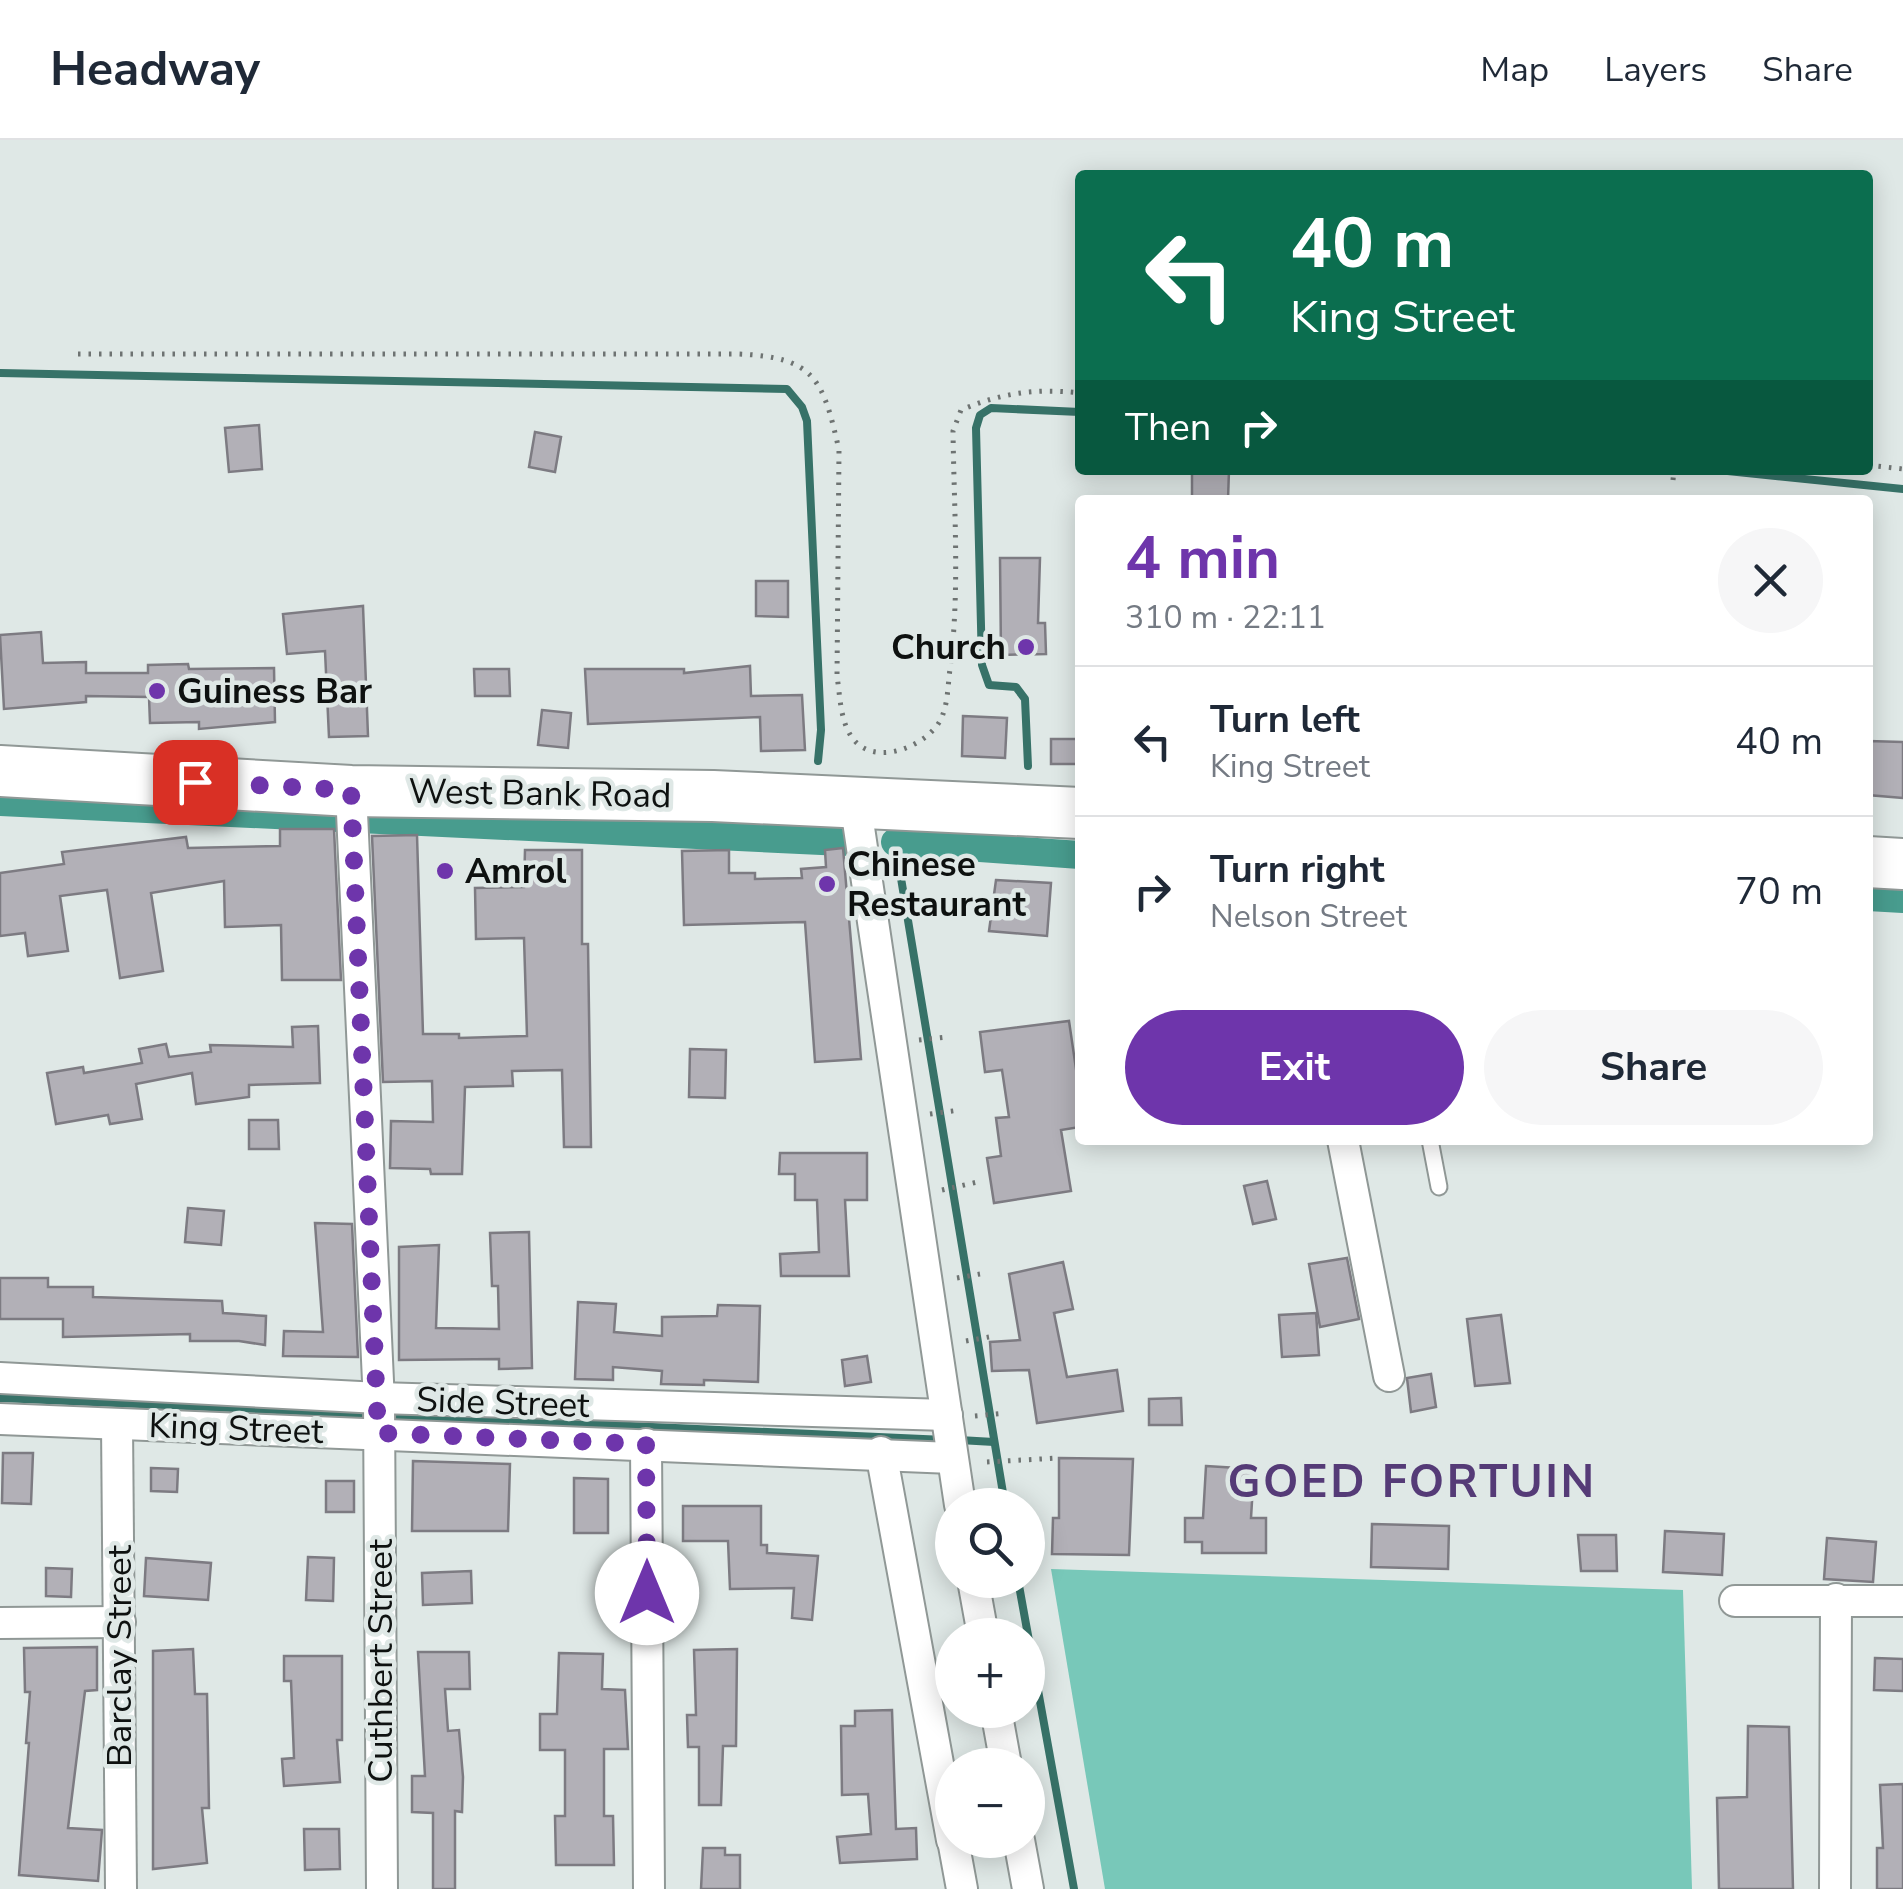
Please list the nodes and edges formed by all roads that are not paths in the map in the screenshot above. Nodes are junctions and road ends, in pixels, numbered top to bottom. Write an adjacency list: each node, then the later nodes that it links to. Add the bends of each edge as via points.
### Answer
1 (0, 771): 2 (main road, West Bank Road)
2 (351, 790): 3 (main road, West Bank Road); 12 (street, Cuthbert Street)
3 (855, 801): 4 (main road, West Bank Road); 13 (street, via 914,1196)
4 (1075, 813)
5 (1873, 862): 6 (main road)
6 (1903, 864)
7 (1344, 1145): 10 (street)
8 (1431, 1145): 9 (lane)
9 (1440, 1186)
10 (1389, 1376)
11 (0, 1378): 12 (street, Side Street)
12 (379, 1416): 13 (street, Side Street); 15 (street, King Street); 16 (street, King Street); 29 (street, Cuthbert Street)
13 (961, 1416): 18 (street)
14 (0, 1419): 15 (street, King Street)
15 (117, 1424): 23 (street, Barclay Street)
16 (646, 1444): 17 (street, King Street); 30 (street)
17 (882, 1452): 18 (street, King Street); 25 (street)
18 (952, 1458): 19 (street)
19 (957, 1488)
20 (1836, 1599): 21 (street); 22 (street); 33 (street)
21 (1903, 1600)
22 (1735, 1601)
23 (120, 1622): 24 (street); 28 (street, Barclay Street)
24 (0, 1623)
25 (935, 1748)
26 (956, 1858): 31 (street)
27 (1022, 1858): 32 (street)
28 (120, 1889)
29 (382, 1889)
30 (649, 1889)
31 (962, 1889)
32 (1028, 1889)
33 (1835, 1889)

